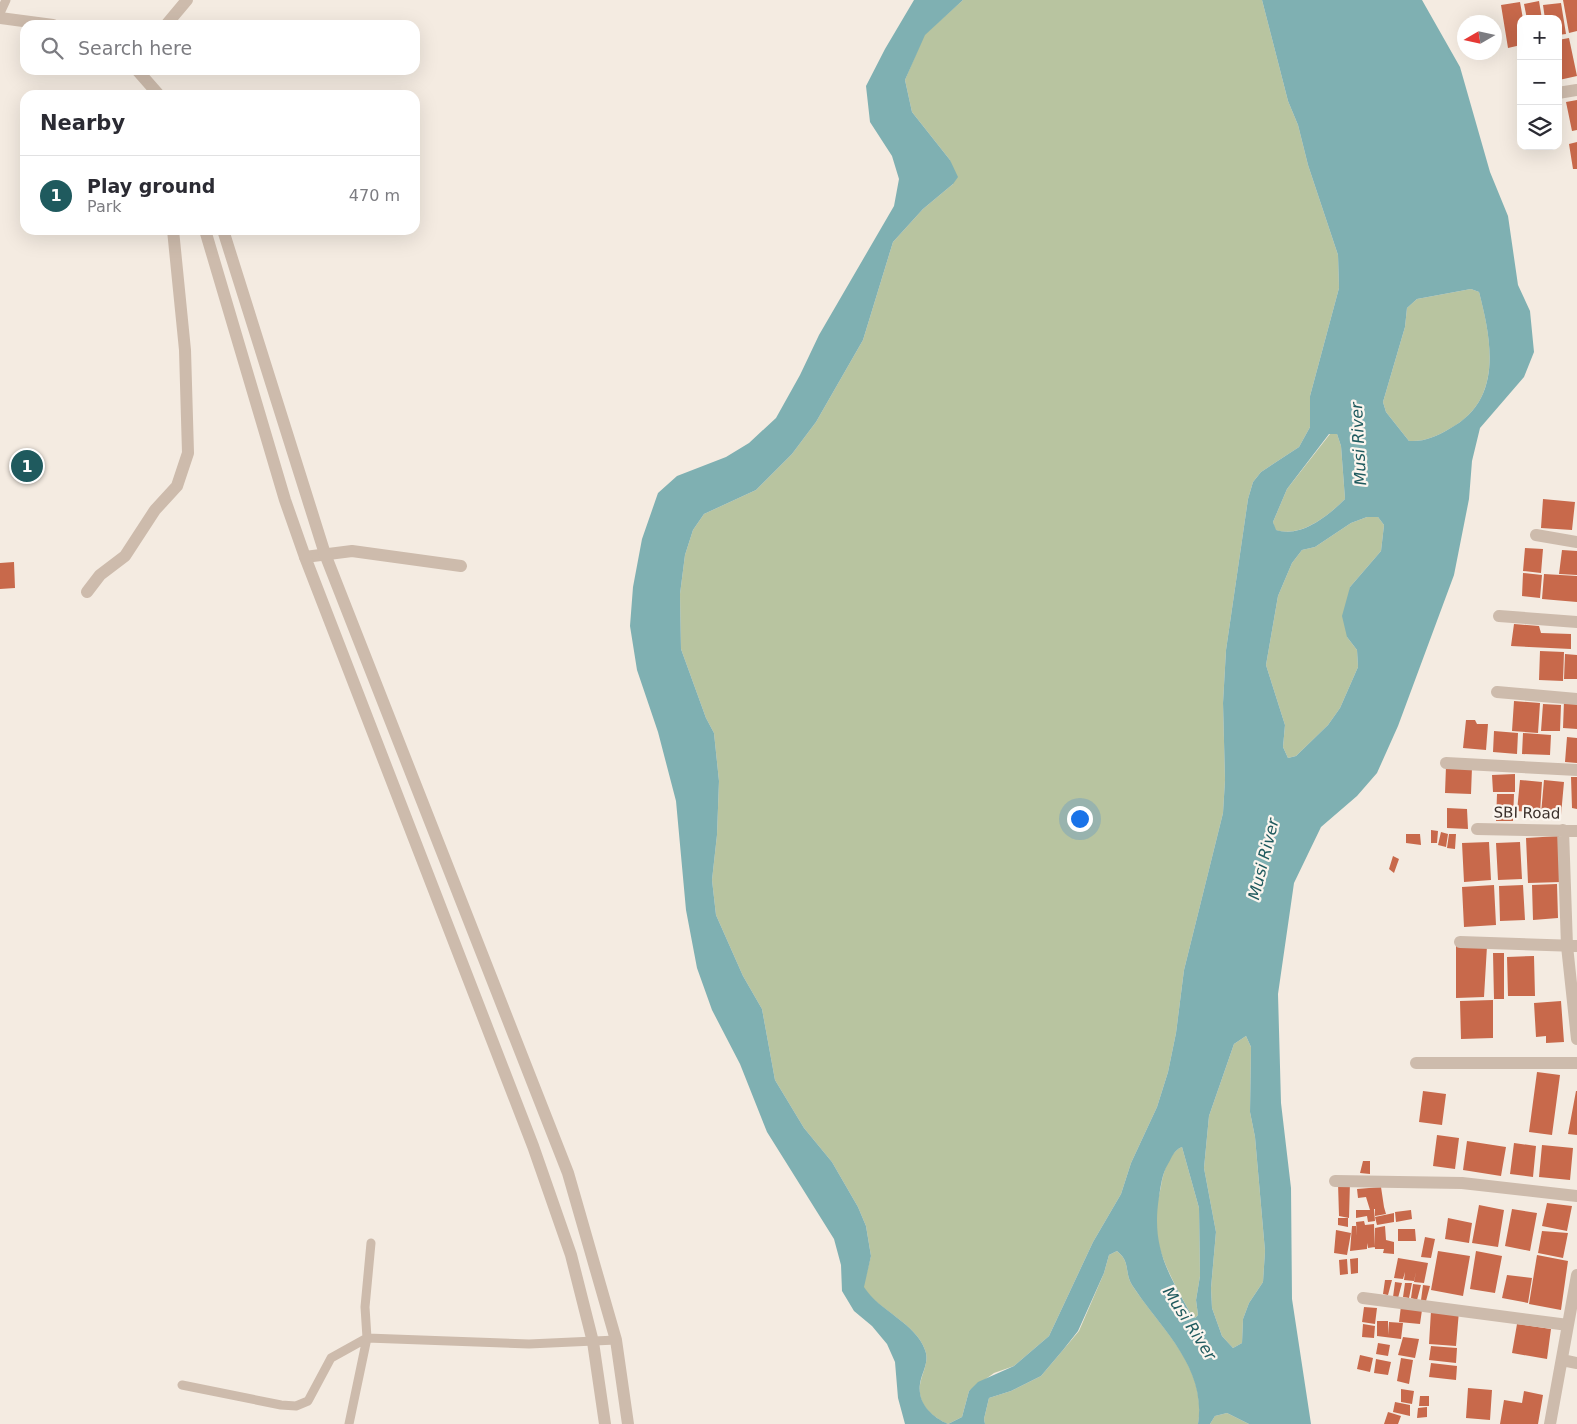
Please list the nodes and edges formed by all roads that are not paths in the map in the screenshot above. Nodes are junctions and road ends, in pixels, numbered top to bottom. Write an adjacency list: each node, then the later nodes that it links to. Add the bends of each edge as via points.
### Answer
1 (6, 0): 3 (lane)
2 (187, 0): 5 (street)
3 (0, 13)
4 (0, 18): 6 (street)
5 (170, 20)
6 (20, 21)
7 (141, 75): 8 (street)
8 (155, 90)
9 (1577, 90): 10 (street)
10 (1562, 92)
11 (174, 235): 19 (street, via 185,350 188,453 176,486 155,510 125,556 100,575)
12 (206, 235): 17 (street, via 285,500)
13 (225, 235): 16 (street)
14 (1536, 535): 15 (street)
15 (1577, 542)
16 (325, 554): 17 (street); 18 (street, via 352,551); 41 (street, via 568,1173)
17 (306, 558): 42 (street, via 533,1146 571,1255)
18 (461, 566)
19 (87, 592)
20 (1499, 616): 21 (street)
21 (1577, 622)
22 (1497, 692): 23 (street)
23 (1577, 699)
24 (1446, 762): 25 (street)
25 (1577, 770)
26 (1477, 829): 27 (street, SBI Road)
27 (1564, 830): 28 (street, SBI Road); 30 (street)
28 (1577, 831)
29 (1460, 942): 30 (street)
30 (1572, 946): 31 (street)
31 (1577, 1039)
32 (1416, 1063): 33 (street)
33 (1577, 1063)
34 (1334, 1181): 35 (street, via 1462,1183)
35 (1577, 1196)
36 (371, 1243): 40 (lane, via 365,1307)
37 (1577, 1275): 39 (street)
38 (1364, 1298): 39 (street)
39 (1568, 1325): 43 (street)
40 (367, 1338): 42 (lane, via 529,1344); 45 (lane, via 331,1358 308,1401 296,1406); 46 (lane)
41 (616, 1340): 42 (lane); 48 (street)
42 (593, 1342): 47 (street)
43 (1562, 1360): 44 (street); 49 (street)
44 (1577, 1363)
45 (182, 1385)
46 (349, 1424)
47 (605, 1424)
48 (628, 1424)
49 (1550, 1424)

